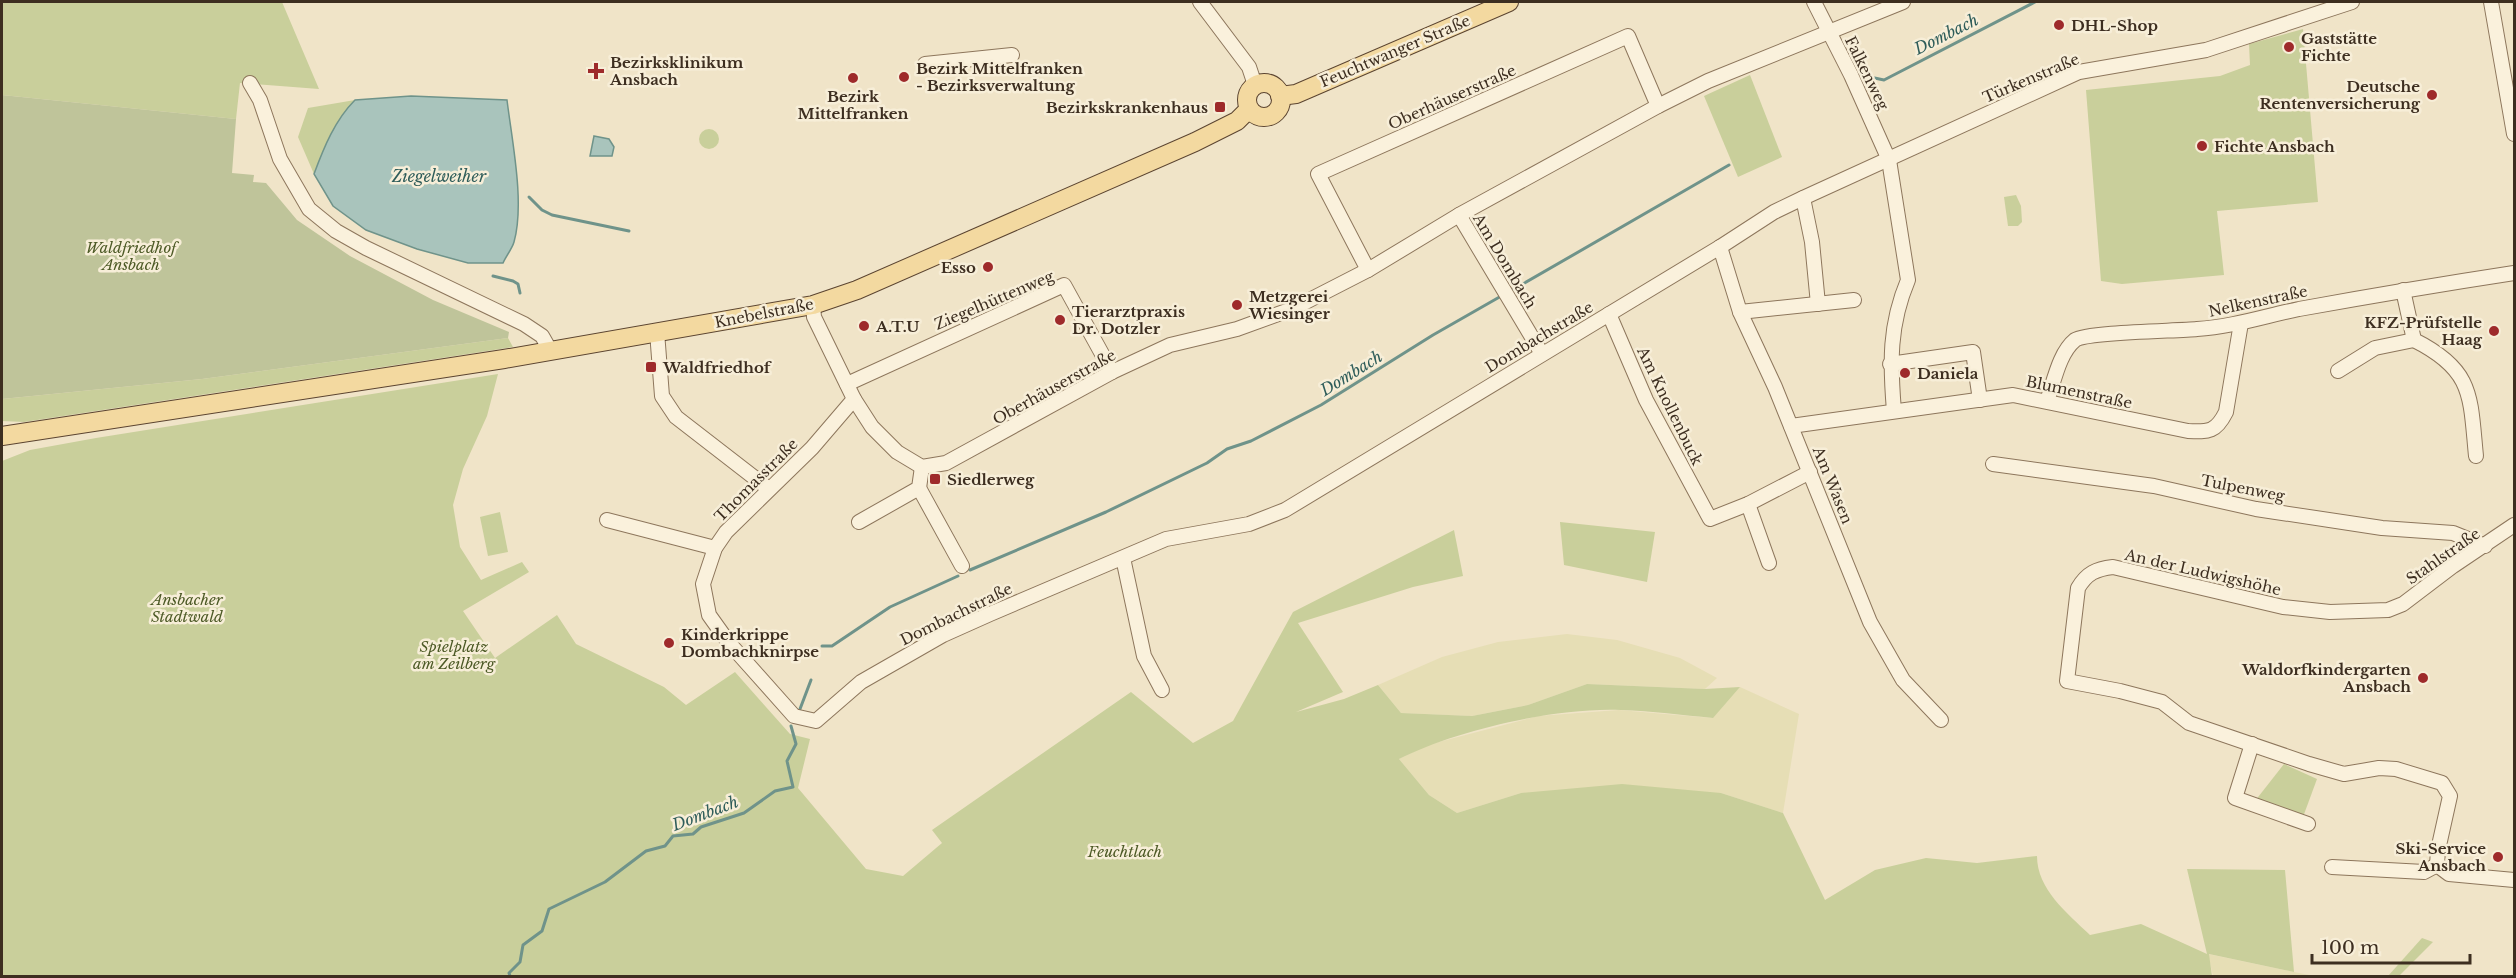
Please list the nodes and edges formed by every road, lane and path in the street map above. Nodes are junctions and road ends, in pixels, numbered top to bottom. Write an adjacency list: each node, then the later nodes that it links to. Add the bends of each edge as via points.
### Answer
1 (1200, 2): 11 (street, via 1243,59)
2 (1509, 2): 12 (main road, Feuchtwanger Straße, via 1296,94)
3 (1814, 2): 7 (street, Falkenweg)
4 (1903, 2): 7 (street, Oberhäuserstraße)
5 (2352, 2): 16 (street, Türkenstraße, via 2206,50 2079,72)
6 (2491, 2): 15 (street)
7 (1828, 32): 13 (street, Oberhäuserstraße); 18 (street, Falkenweg)
8 (1012, 55): 9 (street)
9 (925, 64)
10 (250, 83): 33 (street, via 260,100 280,159 309,209 366,248 524,324 542,336)
11 (1255, 85): 12 (main road, via 1267,83); 14 (main road, via 1248,93)
12 (1280, 96): 14 (main road, via 1279,107 1270,115 1259,116)
13 (1658, 106): 20 (street, Oberhäuserstraße); 22 (street, Oberhäuserstraße, via 1628,36 1318,174)
14 (1250, 109): 27 (main road, Knebelstraße, via 1237,121 1195,142 857,290)
15 (2514, 116): 17 (street)
16 (1966, 125): 18 (street, Dombachstraße)
17 (2514, 134)
18 (1889, 160): 19 (street, Dombachstraße); 35 (street, Falkenweg, via 1908,280 1894,325)
19 (1803, 198): 21 (street, Dombachstraße); 26 (street)
20 (1459, 215): 22 (street, Oberhäuserstraße); 34 (street, Am Dombach)
21 (1720, 247): 28 (street, Am Wasen); 29 (street, Dombachstraße)
22 (1368, 270): 37 (street, Oberhäuserstraße, via 1292,309 1237,329 1170,345)
23 (2514, 273): 24 (street, Nelkenstraße)
24 (2403, 290): 30 (street, Nelkenstraße); 32 (street)
25 (1854, 300): 26 (street)
26 (1818, 304): 28 (street)
27 (813, 305): 31 (main road, Knebelstraße); 38 (street, via 814,317)
28 (1740, 312): 43 (street, Am Wasen)
29 (1609, 314): 34 (street, Dombachstraße); 51 (street, Am Knollenbuck, via 1646,400 1710,519)
30 (2241, 323): 41 (street, Nelkenstraße, via 2077,339 2065,352); 41 (street, Blumenstraße, via 2226,412 2219,425 2208,432)
31 (657, 332): 33 (main road, Knebelstraße); 50 (street, via 662,396 676,417)
32 (2414, 340): 36 (street, via 2375,348); 45 (street, via 2455,367 2469,392)
33 (550, 350): 44 (main road, Knebelstraße)
34 (1542, 354): 57 (street, Dombachstraße, via 1285,510 1249,524 1166,539)
35 (1890, 364): 40 (street, via 1973,352); 42 (street, Falkenweg)
36 (2338, 371)
37 (1112, 372): 38 (street, Ziegelhüttenweg, via 1064,285); 47 (street, Oberhäuserstraße, via 965,454 946,463)
38 (847, 384): 39 (street)
39 (854, 399): 47 (street, via 872,427 897,452); 50 (street, Thomasstraße, via 812,448)
40 (1980, 400): 41 (street, Blumenstraße, via 2013,395); 42 (street, Blumenstraße)
41 (2047, 401)
42 (1894, 411): 43 (street, Blumenstraße)
43 (1791, 426): 48 (street, Am Wasen)
44 (2, 436)
45 (2476, 456)
46 (1993, 464): 55 (street, Tulpenweg, via 2154,486 2256,509 2382,528 2453,533)
47 (922, 467): 49 (street)
48 (1810, 472): 51 (street); 62 (street, Am Wasen, via 1870,622 1903,680)
49 (919, 488): 53 (street); 59 (street)
50 (769, 489): 56 (street, Thomasstraße)
51 (1748, 504): 58 (street)
52 (607, 520): 56 (street)
53 (859, 522)
54 (2514, 525): 55 (street, Stahlstraße)
55 (2485, 546): 60 (street, Stahlstraße, via 2403,604)
56 (715, 548): 63 (street, Thomasstraße, via 703,584 709,615 794,716)
57 (1123, 558): 61 (street, via 1143,656); 63 (street, Dombachstraße, via 943,635 861,682)
58 (1769, 563)
59 (962, 566)
60 (2388, 610): 64 (street, An der Ludwigshöhe, via 2330,612 2283,607 2113,567 2085,576 2078,588 2067,681 2162,702 2189,723)
61 (1162, 690)
62 (1941, 720)
63 (816, 721)
64 (2252, 744): 65 (street, via 2235,798); 66 (street, via 2344,774 2396,769 2442,783 2450,796)
65 (2308, 824)
66 (2437, 865): 67 (street, via 2424,872); 68 (street, via 2449,874)
67 (2332, 867)
68 (2514, 879)

